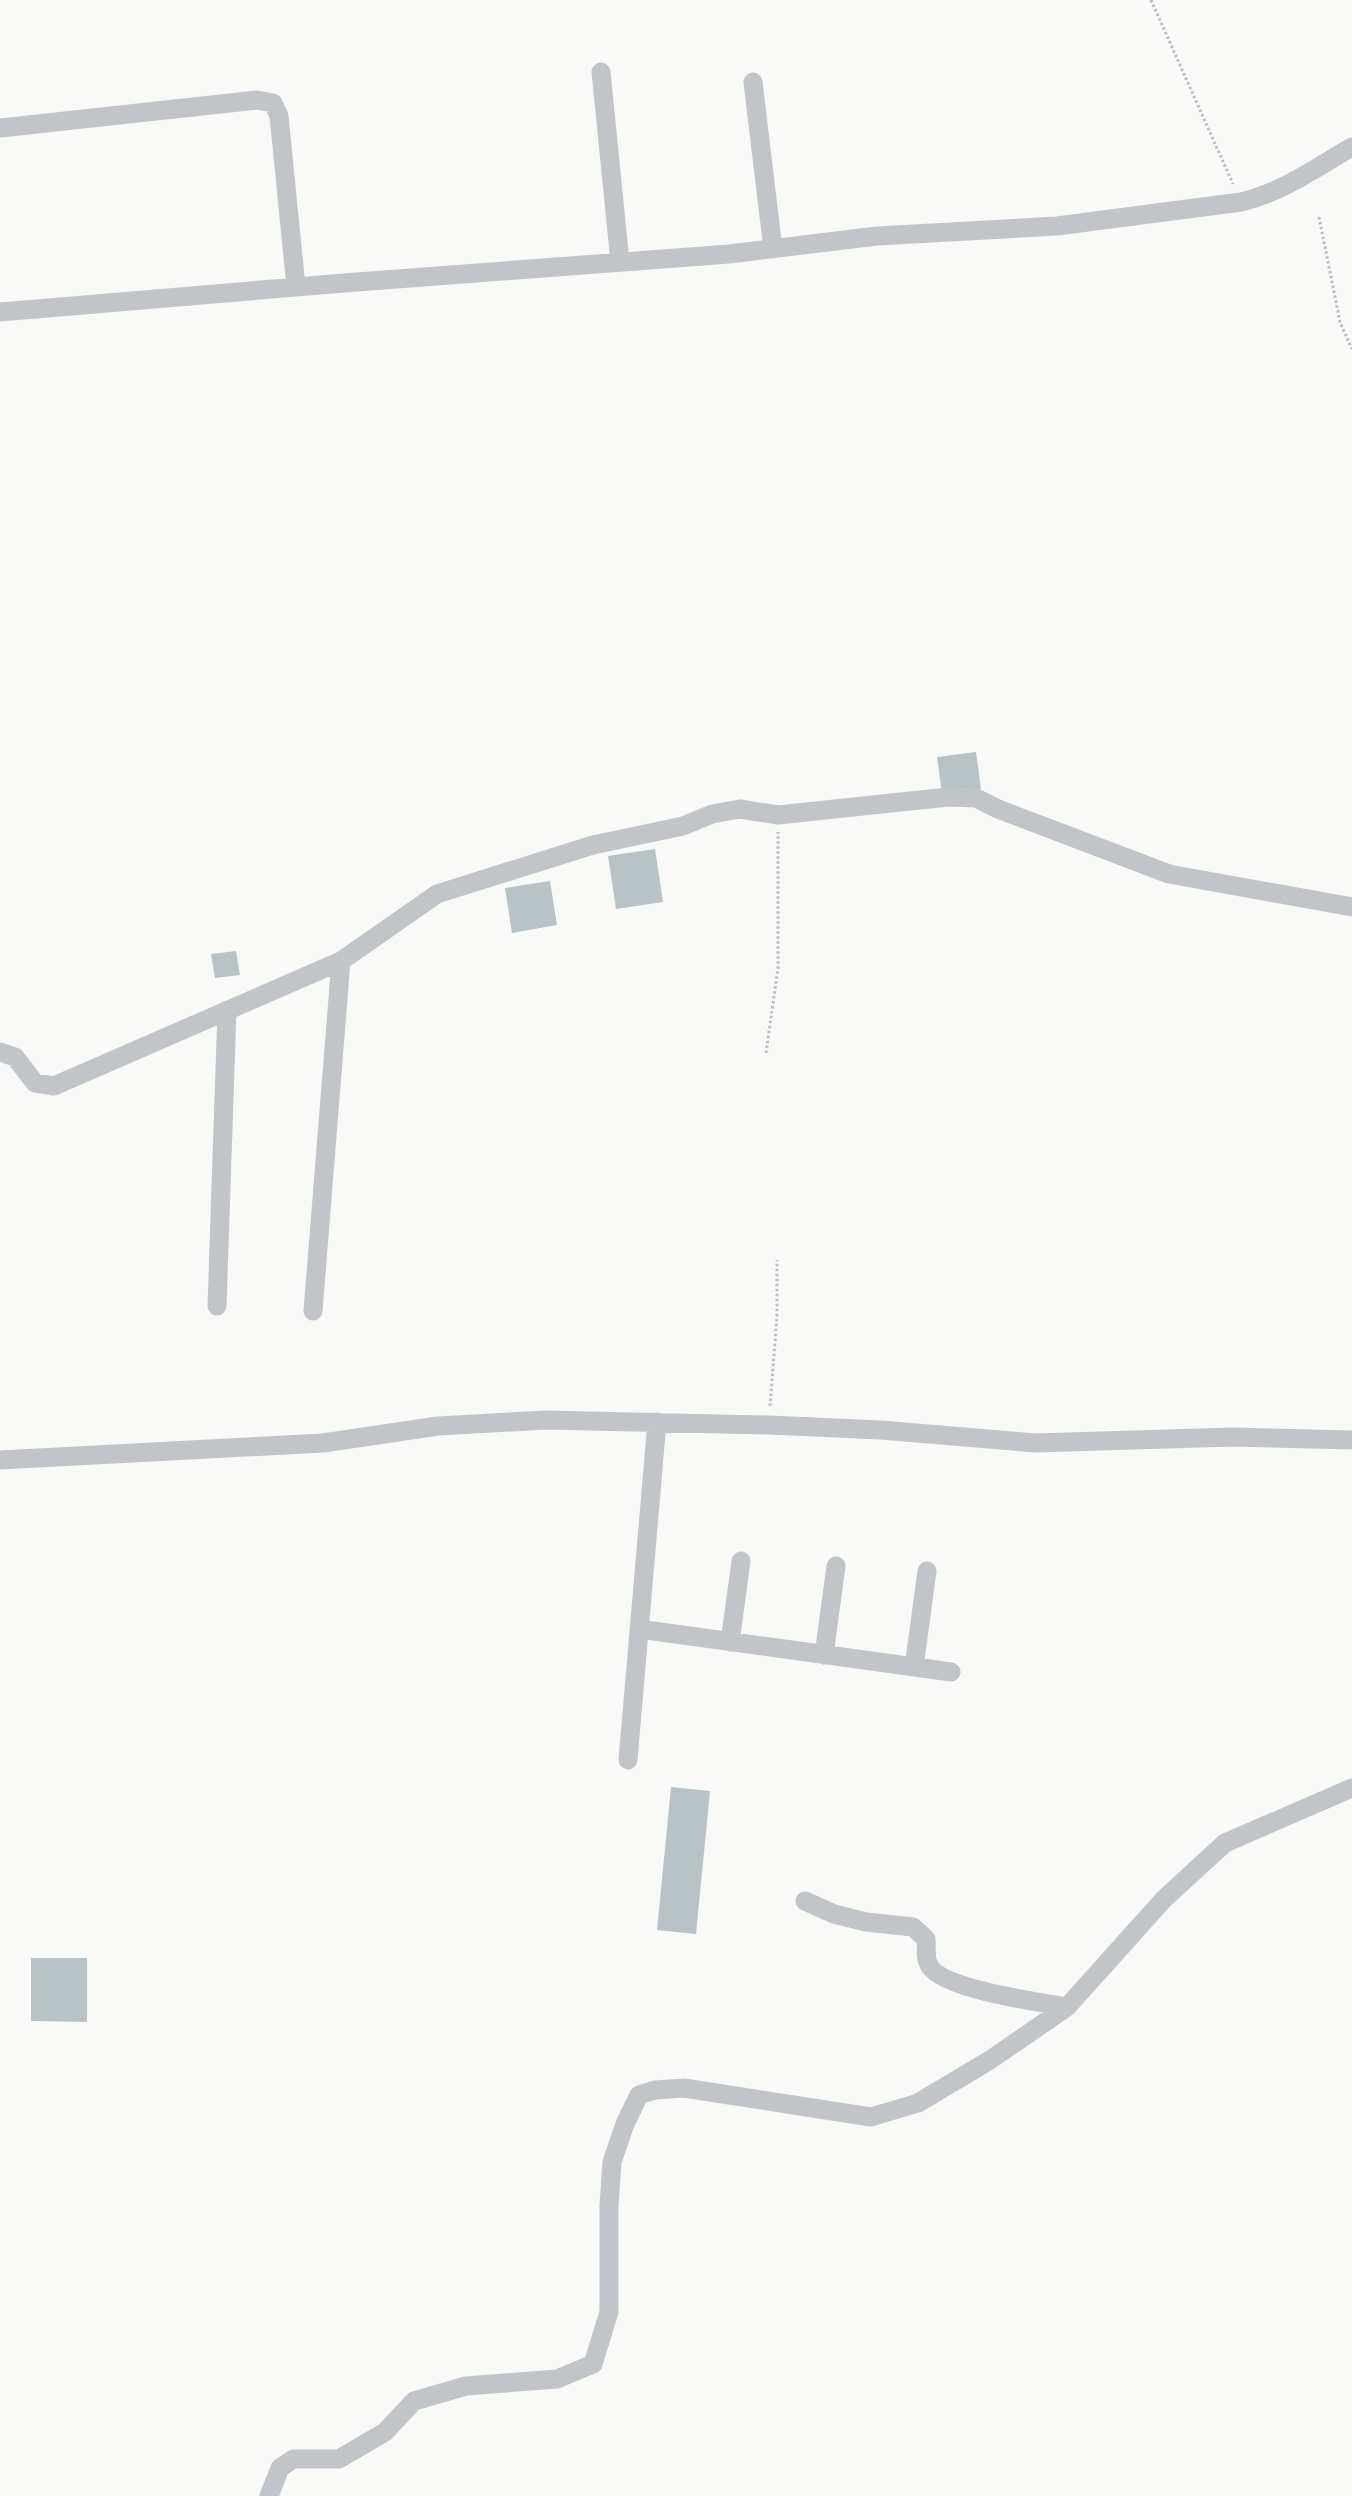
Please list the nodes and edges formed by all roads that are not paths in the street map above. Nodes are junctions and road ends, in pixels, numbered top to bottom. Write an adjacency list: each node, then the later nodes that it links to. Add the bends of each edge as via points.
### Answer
1 (601, 72): 6 (street)
2 (753, 82): 5 (street)
3 (0, 128): 7 (street, via 257,100 273,103 279,116)
4 (1352, 147): 5 (street, via 1303,178 1262,197 1241,202 1058,226 877,236)
5 (773, 249): 6 (street)
6 (620, 262): 7 (street)
7 (296, 287): 8 (street)
8 (0, 312)
9 (1352, 907): 10 (street, via 1169,874 976,798 948,797 778,815 740,809 712,814 683,826 593,845 437,894)
10 (341, 961): 11 (street); 14 (street)
11 (227, 1010): 12 (street, via 54,1086 35,1083 15,1057); 13 (street)
12 (0, 1052)
13 (216, 1306)
14 (313, 1311)
15 (657, 1422): 16 (street, via 881,1430 1035,1443 1233,1437); 17 (street, via 546,1420 438,1426 324,1443); 21 (street)
16 (1352, 1440)
17 (0, 1460)
18 (741, 1561): 22 (street)
19 (836, 1566): 23 (street)
20 (927, 1571): 24 (street)
21 (639, 1630): 22 (street); 26 (street)
22 (730, 1642): 23 (street)
23 (824, 1655): 24 (street)
24 (914, 1667): 25 (street)
25 (951, 1672)
26 (628, 1760)
27 (1352, 1788): 29 (street, via 1225,1843 1164,1899)
28 (805, 1901): 29 (street, via 834,1914 866,1922 913,1927 926,1940 928,1963 939,1976 985,1992)
29 (1068, 2007): 30 (street, via 990,2060 918,2103 871,2117 684,2088 639,2095 624,2124 612,2162 609,2312 593,2364 557,2379 466,2386 414,2401 385,2432 340,2459 293,2459 280,2468)
30 (268, 2496)

